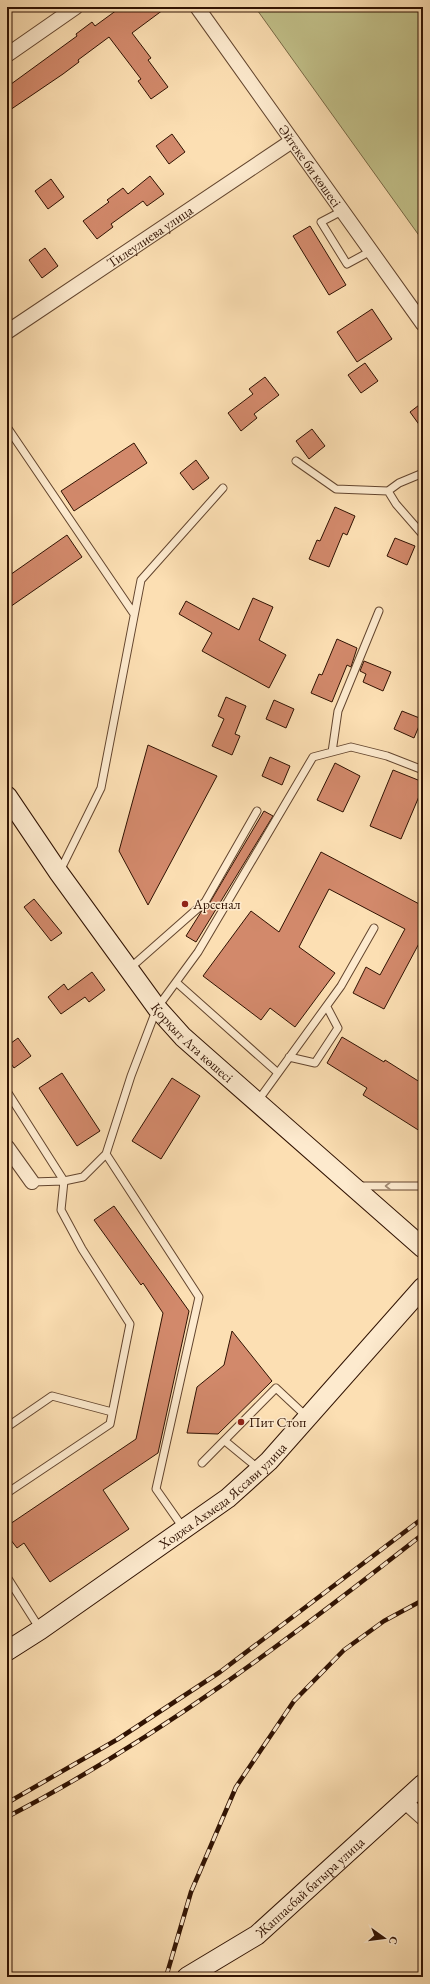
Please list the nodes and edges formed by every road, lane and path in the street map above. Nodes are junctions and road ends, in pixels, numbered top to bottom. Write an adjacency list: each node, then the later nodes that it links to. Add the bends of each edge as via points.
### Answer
1 (76, 7): 3 (street)
2 (197, 7): 4 (street, Әйтеке би көшесі)
3 (7, 55)
4 (292, 141): 5 (street, Әйтеке би көшесі); 8 (street, Тилеулиева улица)
5 (342, 211): 6 (street, Әйтеке би көшесі); 6 (lane, via 321,222 347,264)
6 (371, 251): 7 (street, Әйтеке би көшесі)
7 (423, 324)
8 (7, 332)
9 (7, 426): 16 (lane)
10 (296, 461): 13 (lane, via 336,489)
11 (423, 473): 13 (lane, via 399,483)
12 (223, 488): 16 (lane, via 141,580)
13 (388, 491): 14 (lane)
14 (423, 535)
15 (379, 611): 17 (lane, via 338,711)
16 (134, 614): 21 (lane, via 101,788)
17 (332, 752): 18 (lane, via 350,747 387,756); 24 (lane, via 313,757 198,952)
18 (423, 770)
19 (9, 802): 21 (main road, Қорқыт Ата көшесі)
20 (257, 812): 23 (lane, via 205,902)
21 (59, 873): 23 (main road, Қорқыт Ата көшесі)
22 (374, 928): 25 (lane)
23 (129, 969): 26 (main road, Қорқыт Ата көшесі)
24 (176, 982): 26 (lane); 28 (lane)
25 (327, 1007): 27 (lane); 27 (lane, via 338,1028 315,1063)
26 (157, 1008): 30 (main road, Қорқыт Ата көшесі, via 183,1037); 32 (lane, via 131,1076)
27 (290, 1057): 28 (lane)
28 (278, 1073): 30 (lane)
29 (8, 1093): 34 (lane)
30 (257, 1102): 35 (main road, Қорқыт Ата көшесі)
31 (7, 1147): 33 (street)
32 (106, 1154): 34 (lane, via 83,1177); 46 (lane, via 199,1297 156,1489)
33 (32, 1182): 34 (lane)
34 (64, 1182): 39 (lane, via 61,1210 82,1249 130,1324)
35 (352, 1186): 36 (lane, one-way to 35); 37 (main road, Қорқыт Ата көшесі)
36 (423, 1186)
37 (423, 1248)
38 (423, 1287): 40 (main road, Ходжа Ахмеда Яссави улица)
39 (112, 1412): 41 (lane, via 52,1396); 45 (lane, via 110,1424)
40 (307, 1418): 42 (lane, via 276,1388); 44 (main road, Ходжа Ахмеда Яссави улица)
41 (7, 1427)
42 (225, 1441): 43 (lane); 44 (lane)
43 (202, 1463)
44 (260, 1470): 46 (main road, Ходжа Ахмеда Яссави улица, via 228,1498)
45 (7, 1493)
46 (184, 1529): 48 (main road, Ходжа Ахмеда Яссави улица)
47 (7, 1577): 48 (lane)
48 (40, 1630): 49 (main road, Ходжа Ахмеда Яссави улица)
49 (7, 1650)
50 (423, 1784): 51 (main road, Жаппасбай батыра улица)
51 (404, 1801): 52 (street); 53 (main road, Жаппасбай батыра улица, via 258,1936)
52 (423, 1818)
53 (187, 1977)

